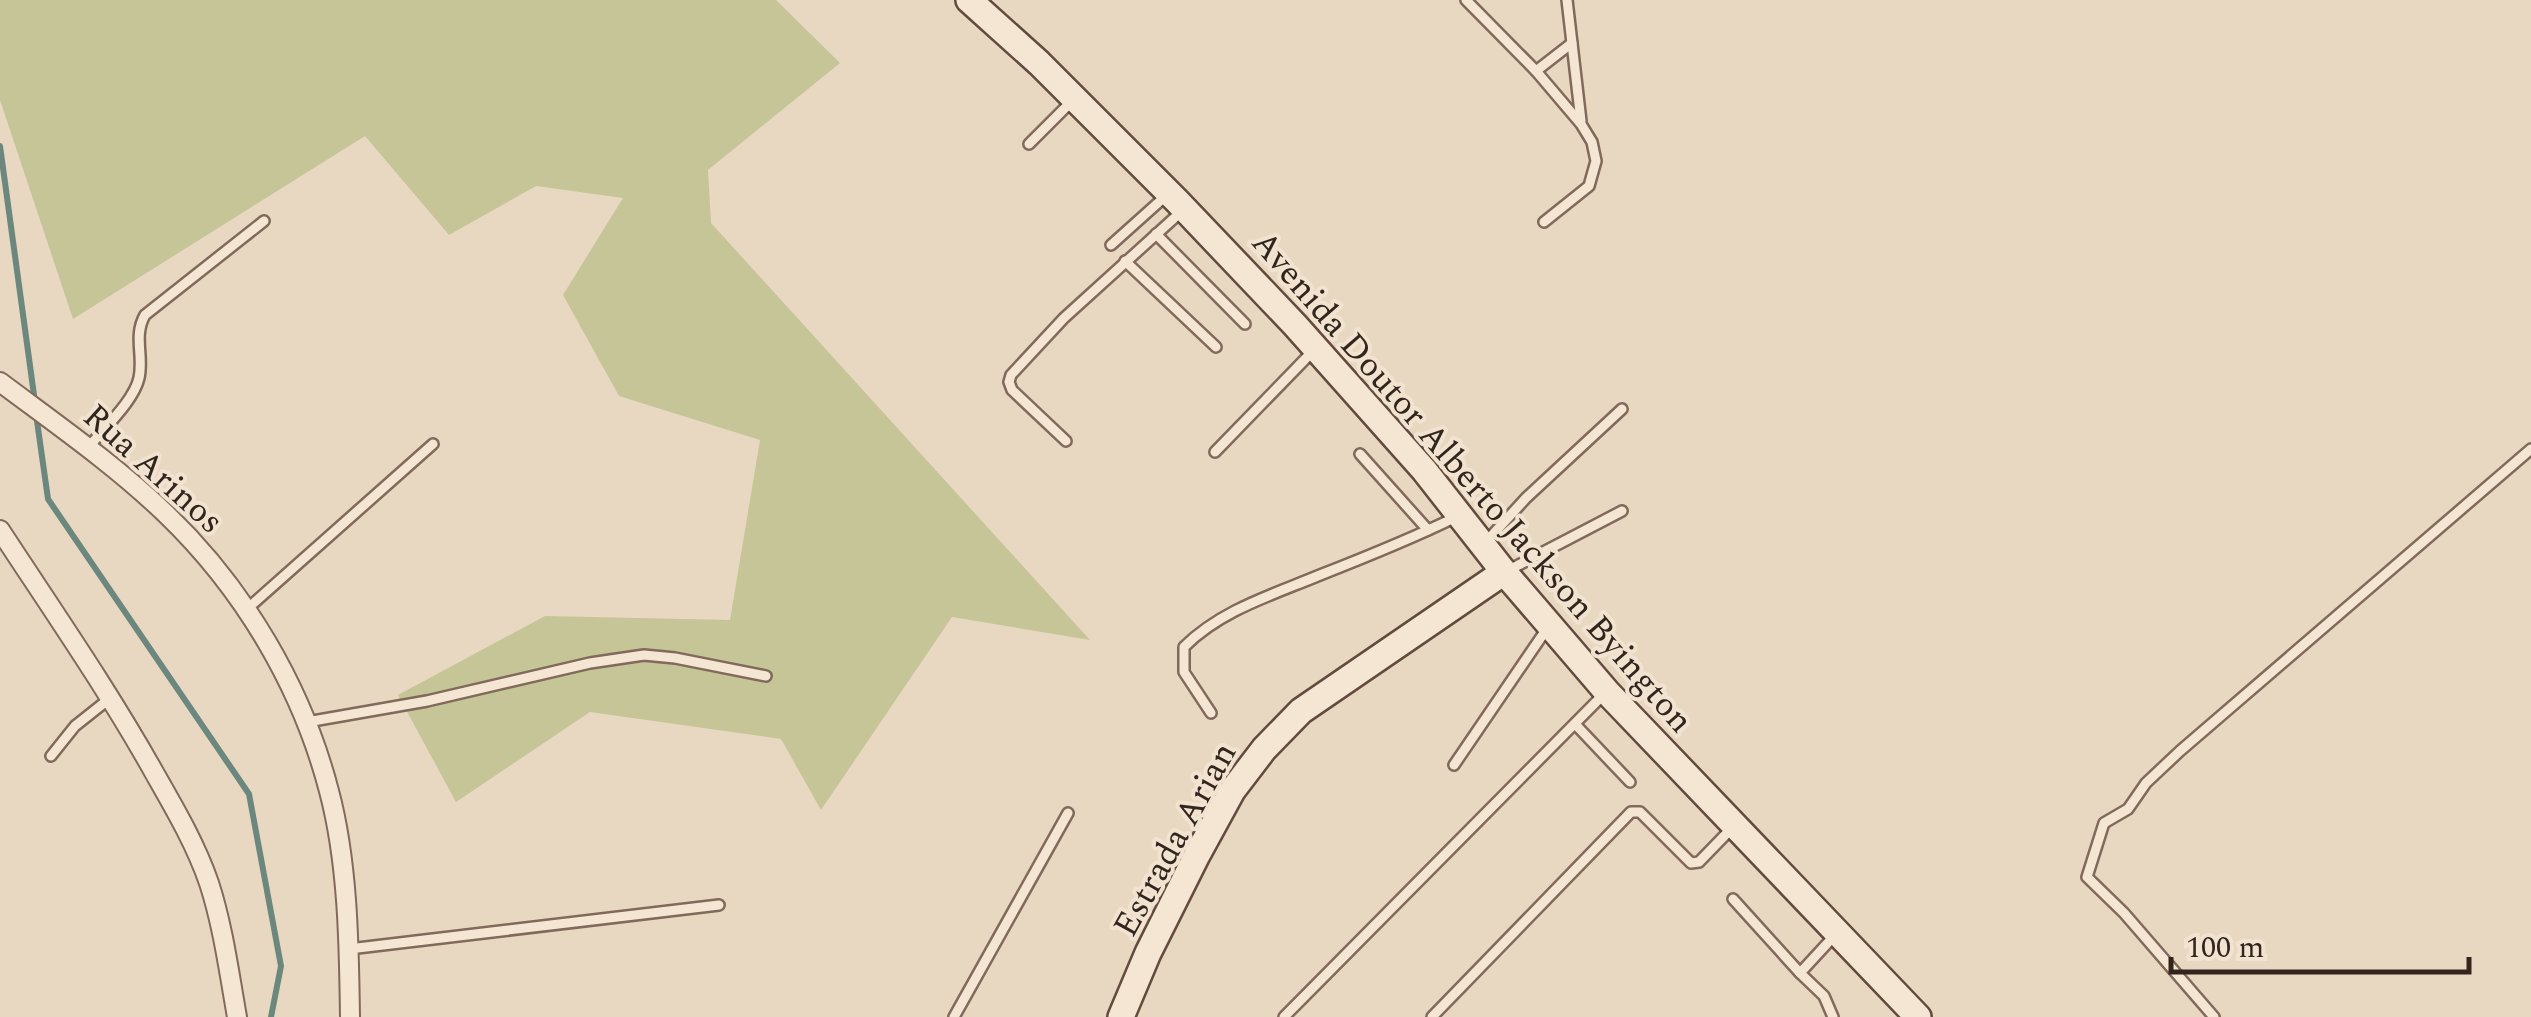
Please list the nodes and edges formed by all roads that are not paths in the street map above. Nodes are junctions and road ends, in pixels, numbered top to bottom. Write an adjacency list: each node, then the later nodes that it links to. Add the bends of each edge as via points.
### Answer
1 (969, 0): 6 (main road, Avenida Doutor Alberto Jackson Byington)
2 (1466, 0): 5 (lane)
3 (1567, 0): 4 (lane)
4 (1572, 43): 5 (lane); 7 (lane)
5 (1536, 71): 7 (lane)
6 (1074, 99): 8 (lane); 9 (main road, Avenida Doutor Alberto Jackson Byington)
7 (1581, 124): 11 (lane, via 1592,142 1594,174 1589,186)
8 (1029, 144)
9 (1176, 201): 12 (lane); 13 (lane); 17 (main road, Avenida Doutor Alberto Jackson Byington)
10 (264, 221): 22 (lane, via 146,315 134,392)
11 (1544, 222)
12 (1156, 234): 14 (lane); 15 (lane)
13 (1112, 245)
14 (1125, 262): 16 (lane); 20 (lane, via 1009,378 1012,390)
15 (1245, 324)
16 (1216, 347)
17 (1316, 348): 24 (lane); 27 (main road, Avenida Doutor Alberto Jackson Byington)
18 (0, 382): 22 (street, Rua Arinos)
19 (1622, 409): 30 (lane)
20 (1066, 441)
21 (433, 444): 32 (lane)
22 (88, 448): 32 (street, Rua Arinos, via 167,514)
23 (2531, 449): 58 (lane, via 2104,823 2088,877)
24 (1215, 452)
25 (1360, 454): 29 (lane)
26 (1622, 511): 31 (lane)
27 (1460, 515): 29 (lane); 30 (main road, Avenida Doutor Alberto Jackson Byington)
28 (0, 530): 36 (street)
29 (1428, 530): 37 (lane, via 1202,629 1184,647 1184,672)
30 (1483, 545): 31 (main road, Avenida Doutor Alberto Jackson Byington)
31 (1504, 572): 33 (main road, Avenida Doutor Alberto Jackson Byington); 54 (main road, Estrada Arian, via 1301,711 1264,749 1197,854)
32 (247, 609): 38 (street, Rua Arinos)
33 (1550, 625): 35 (main road, Avenida Doutor Alberto Jackson Byington); 41 (lane)
34 (766, 676): 38 (lane, via 644,655)
35 (1607, 692): 39 (lane); 44 (main road, Avenida Doutor Alberto Jackson Byington)
36 (110, 698): 40 (lane, via 74,726); 51 (street, via 186,828 208,883)
37 (1211, 713)
38 (307, 722): 48 (street, Rua Arinos, via 330,792)
39 (1575, 724): 42 (lane); 55 (lane)
40 (51, 756)
41 (1454, 765)
42 (1630, 782)
43 (1068, 812): 53 (lane)
44 (1734, 826): 47 (main road, Avenida Doutor Alberto Jackson Byington); 56 (lane, via 1691,863 1640,812 1631,812)
45 (1733, 898): 49 (lane)
46 (719, 905): 48 (lane)
47 (1836, 933): 49 (lane); 50 (main road, Avenida Doutor Alberto Jackson Byington)
48 (349, 949): 52 (street, Rua Arinos)
49 (1800, 973): 57 (lane, via 1824,996)
50 (1916, 1016)
51 (238, 1017)
52 (350, 1017)
53 (954, 1017)
54 (1121, 1017)
55 (1284, 1017)
56 (1432, 1017)
57 (1833, 1017)
58 (2214, 1017)

